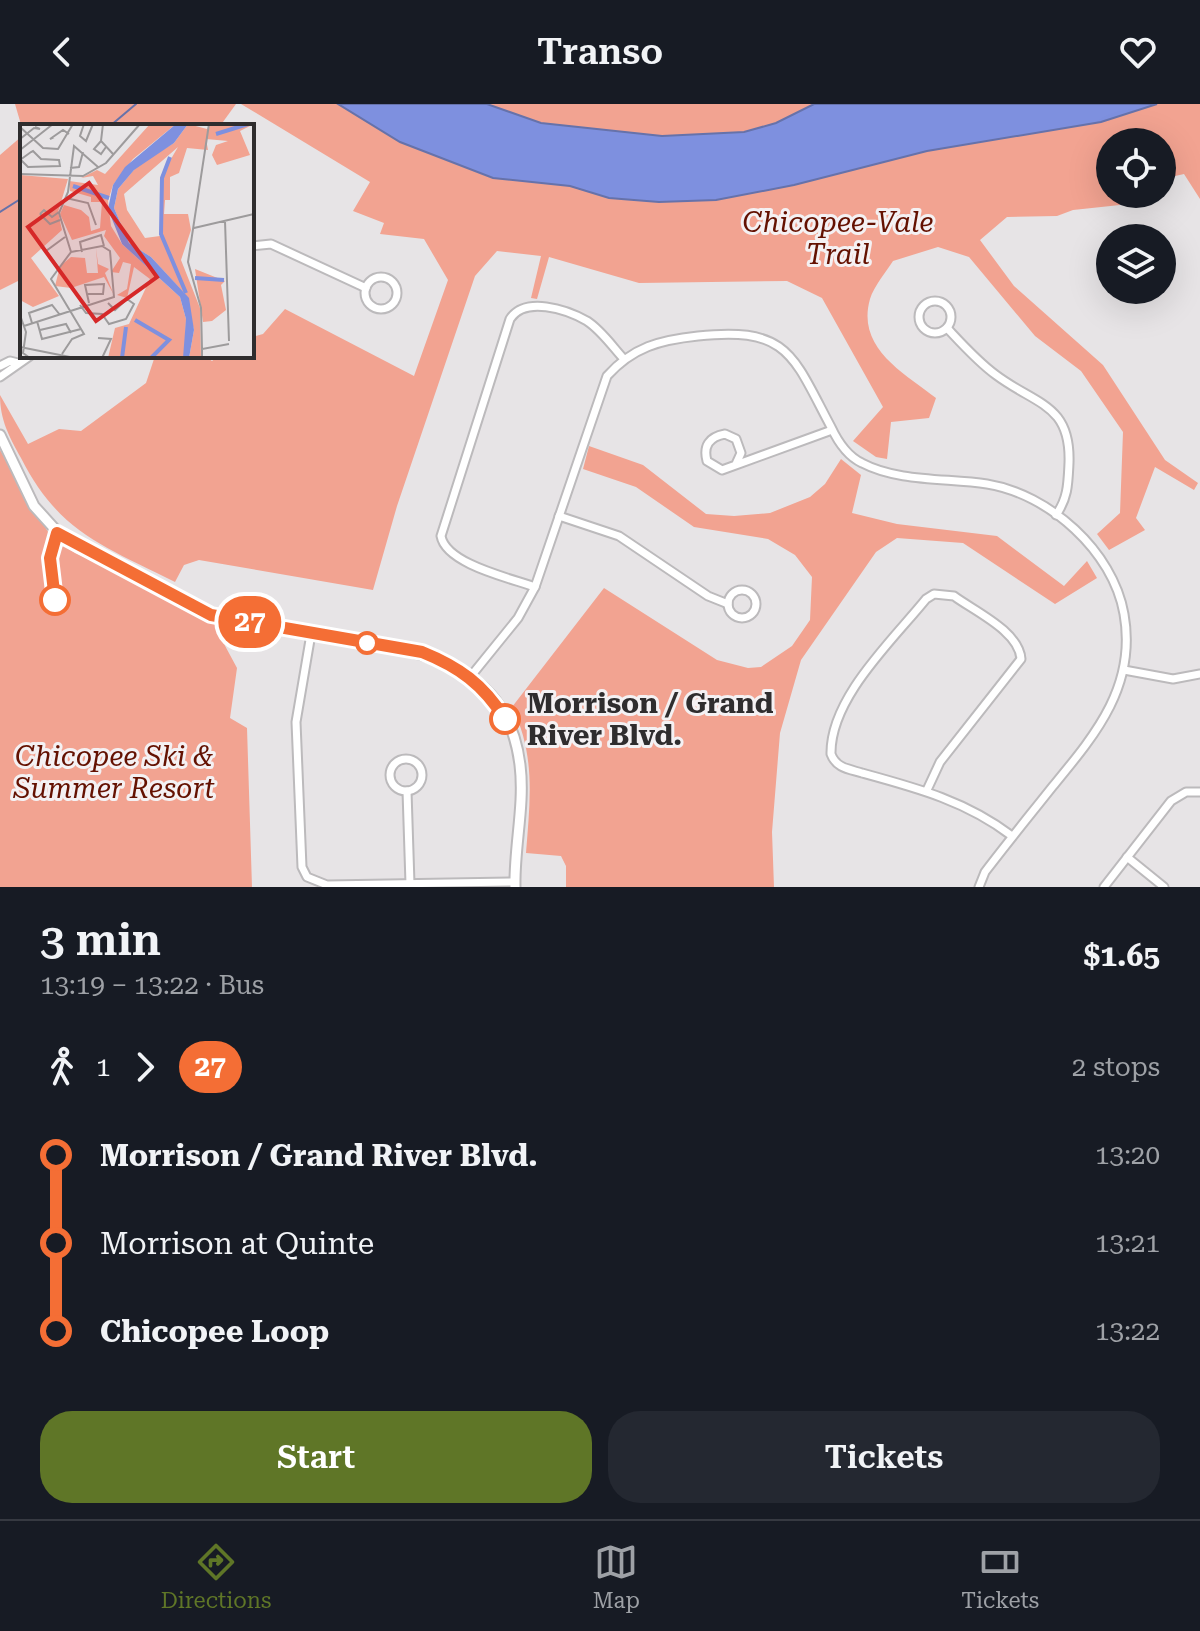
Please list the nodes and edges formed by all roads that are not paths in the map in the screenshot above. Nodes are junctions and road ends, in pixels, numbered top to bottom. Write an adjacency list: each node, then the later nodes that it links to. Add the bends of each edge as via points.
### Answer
1 (254, 246): 2 (street, via 271,244)
2 (366, 288): 2 (street, via 367,300 376,308 391,306 397,295 394,282 382,277)
3 (947, 328): 3 (street, via 947,306 938,301 925,304 919,319 924,329); 12 (street, via 993,373 1063,421 1070,443 1068,489)
4 (27, 358): 6 (street)
5 (623, 358): 9 (street, via 656,342 735,334 766,338 797,363); 13 (street, via 599,391); 14 (street, via 596,328 577,317 534,305 520,308 510,319 441,536 456,557)
6 (18, 363): 7 (street); 8 (street)
7 (0, 366)
8 (0, 377)
9 (832, 430): 11 (street); 12 (street, via 846,452 873,468 1012,489)
10 (0, 435): 16 (street, via 34,506 62,537 211,615)
11 (736, 464): 11 (street, via 741,453 736,439 725,434 710,439 705,453 711,466 722,470)
12 (1056, 515): 17 (street, via 1091,547 1117,590 1127,644)
13 (559, 516): 14 (street); 15 (street, via 619,536)
14 (535, 587): 19 (street, via 518,618)
15 (728, 604): 15 (street, via 740,619 752,615 757,604 753,594 741,590)
16 (311, 634): 19 (street, via 422,652); 25 (street, via 296,722 302,867 307,877 327,885)
17 (1124, 670): 18 (street, via 1173,679); 23 (street, via 1097,732)
18 (1200, 674)
19 (471, 676): 26 (street, via 505,719 518,751)
20 (927, 790): 20 (street, via 940,762 1021,659 1009,636 944,593 926,599 853,690 831,744 834,760 845,768); 23 (street, via 964,805)
21 (407, 791): 21 (street, via 418,787 423,776 420,765 405,758 390,773 393,785); 25 (street)
22 (1200, 792): 24 (street, via 1186,792 1171,801)
23 (1012, 836): 27 (street)
24 (1127, 857): 28 (street); 29 (street)
25 (410, 884): 26 (street)
26 (515, 884)
27 (979, 887)
28 (1104, 887)
29 (1164, 887)

